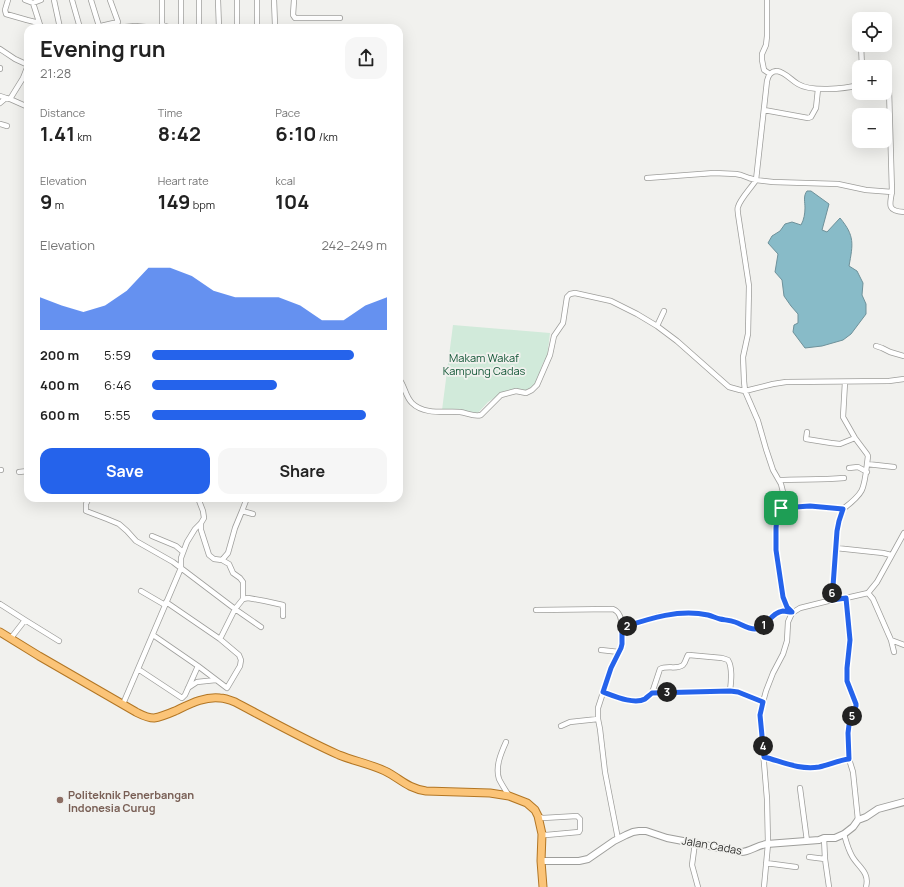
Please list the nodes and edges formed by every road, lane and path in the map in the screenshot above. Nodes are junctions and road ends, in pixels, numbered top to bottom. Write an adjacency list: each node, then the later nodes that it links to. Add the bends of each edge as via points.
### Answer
1 (8, 0): 19 (street, via 6,14)
2 (25, 0): 17 (street)
3 (42, 0): 17 (street)
4 (54, 0): 21 (street)
5 (72, 0): 22 (street)
6 (91, 0): 23 (street)
7 (110, 0): 24 (street, via 118,22)
8 (162, 0): 25 (street)
9 (181, 0): 26 (street)
10 (199, 0): 27 (street)
11 (218, 0): 28 (street)
12 (237, 0): 29 (street)
13 (257, 0): 30 (street)
14 (274, 0): 31 (street)
15 (294, 0): 18 (street, via 295,18)
16 (767, 0): 34 (street, via 767,36 762,60 764,70)
17 (34, 3): 20 (street)
18 (340, 18)
19 (35, 24)
20 (39, 24)
21 (59, 24)
22 (79, 24)
23 (98, 24)
24 (108, 24)
25 (162, 24)
26 (181, 24)
27 (199, 24)
28 (219, 24)
29 (237, 24)
30 (257, 24)
31 (275, 24)
32 (0, 49): 33 (street)
33 (24, 63)
34 (770, 74): 37 (street, via 781,72 804,87); 43 (street)
35 (24, 75): 39 (street)
36 (852, 86): 37 (street)
37 (818, 90): 43 (street, via 816,108 811,117)
38 (0, 96): 39 (street)
39 (8, 98): 41 (street); 42 (street)
40 (889, 100): 48 (street)
41 (0, 103)
42 (24, 105)
43 (764, 110): 47 (street)
44 (0, 124): 45 (street)
45 (8, 126)
46 (647, 178): 47 (street, via 714,173 739,174)
47 (756, 180): 48 (street, via 838,184); 57 (street, via 738,207 749,286 748,334 743,357)
48 (892, 192): 49 (street, via 891,209)
49 (904, 212)
50 (664, 311): 51 (street)
51 (657, 326): 56 (street, via 611,301 570,294 563,323 554,336 550,355 538,385 528,392 516,391 501,395 480,416 460,412 434,412 420,408 408,399); 57 (street, via 725,384)
52 (876, 346): 53 (street)
53 (904, 356)
54 (904, 379): 55 (street, via 888,382)
55 (845, 382): 57 (street, via 786,382); 59 (street, via 843,417)
56 (403, 385)
57 (745, 391): 67 (street, via 773,470)
58 (807, 432): 59 (street, via 806,438 831,443 840,444)
59 (855, 438): 60 (street, via 868,455)
60 (868, 464): 61 (street); 65 (street)
61 (894, 467)
62 (849, 468): 65 (street, via 858,466)
63 (24, 471): 64 (street)
64 (19, 472)
65 (866, 472): 72 (street, via 862,491)
66 (844, 478): 67 (street)
67 (779, 480): 71 (street, via 784,492)
68 (87, 502): 82 (street, via 86,511 119,524 136,541)
69 (200, 502): 75 (street, via 204,518)
70 (245, 502): 73 (street)
71 (781, 508): 72 (street, via 810,506); 92 (street, via 777,518 776,550 783,597)
72 (843, 509): 78 (street)
73 (242, 511): 74 (street); 81 (street, via 228,553)
74 (253, 514)
75 (201, 523): 79 (street); 81 (street, via 209,555)
76 (904, 533): 80 (street)
77 (152, 536): 79 (street, via 176,546)
78 (836, 548): 80 (street); 87 (street)
79 (183, 552): 82 (street)
80 (891, 555): 84 (street, via 877,582)
81 (222, 560): 86 (street, via 230,564 234,573 242,580)
82 (181, 568): 88 (street); 90 (street)
83 (141, 591): 88 (street)
84 (868, 593): 85 (street); 101 (street)
85 (846, 598): 87 (street); 120 (street, via 850,640 847,681 856,704 849,725)
86 (243, 600): 90 (street); 93 (street, via 248,598 283,605)
87 (832, 600): 92 (street)
88 (165, 603): 98 (street); 100 (street)
89 (0, 604): 94 (street)
90 (235, 608): 95 (street); 100 (street)
91 (536, 610): 96 (street, via 616,609 622,622)
92 (792, 612): 96 (street, via 778,613 756,629 708,615 684,613 658,616); 114 (street, via 783,654)
93 (283, 616)
94 (25, 620): 99 (street); 102 (street)
95 (261, 627)
96 (622, 629): 105 (street)
97 (0, 632): 99 (main road)
98 (153, 635): 107 (street); 108 (street)
99 (11, 638): 115 (main road)
100 (220, 639): 109 (street, via 236,652 241,660 227,690)
101 (891, 640): 103 (street); 106 (street)
102 (59, 642)
103 (904, 645)
104 (601, 650): 105 (street)
105 (619, 652): 112 (street)
106 (894, 652)
107 (198, 666): 109 (street); 110 (street)
108 (138, 669): 110 (street, via 182,698); 115 (street)
109 (216, 680): 110 (street, via 197,682)
110 (188, 688)
111 (730, 691): 113 (street); 113 (street, via 731,667 728,660 688,655 682,666 661,668); 114 (street)
112 (603, 692): 113 (street, via 634,701 645,699); 116 (street, via 598,708)
113 (652, 693)
114 (763, 702): 119 (street, via 760,715)
115 (123, 704): 122 (main road, via 154,718 204,700 227,699 339,755 385,771 416,789)
116 (598, 719): 117 (street, via 570,722); 129 (street)
117 (561, 726)
118 (506, 742): 122 (street, via 498,770 500,780)
119 (764, 757): 120 (street, via 796,767 811,768); 132 (street)
120 (849, 759): 125 (street, via 854,779)
121 (800, 788): 130 (street)
122 (509, 796): 124 (main road, via 527,803)
123 (904, 802): 125 (street, via 878,809)
124 (538, 816): 126 (main road); 126 (street, via 577,816 580,819 579,832)
125 (858, 820): 127 (street)
126 (542, 834): 135 (main road)
127 (844, 834): 128 (street, Jalan Cadas, via 835,838); 142 (street, via 851,855 866,875)
128 (824, 838): 130 (street, Jalan Cadas); 134 (street)
129 (618, 839): 131 (street, Jalan Cadas, via 633,832 646,831); 135 (street, Jalan Cadas, via 588,859)
130 (807, 840): 132 (street, Jalan Cadas)
131 (695, 843): 132 (street, Jalan Cadas, via 741,852); 139 (street, via 692,864)
132 (768, 844): 136 (street)
133 (809, 857): 134 (street)
134 (825, 859): 141 (street)
135 (541, 861): 138 (main road)
136 (766, 863): 137 (street); 140 (street)
137 (796, 867)
138 (542, 887)
139 (698, 887)
140 (764, 887)
141 (829, 887)
142 (866, 887)

